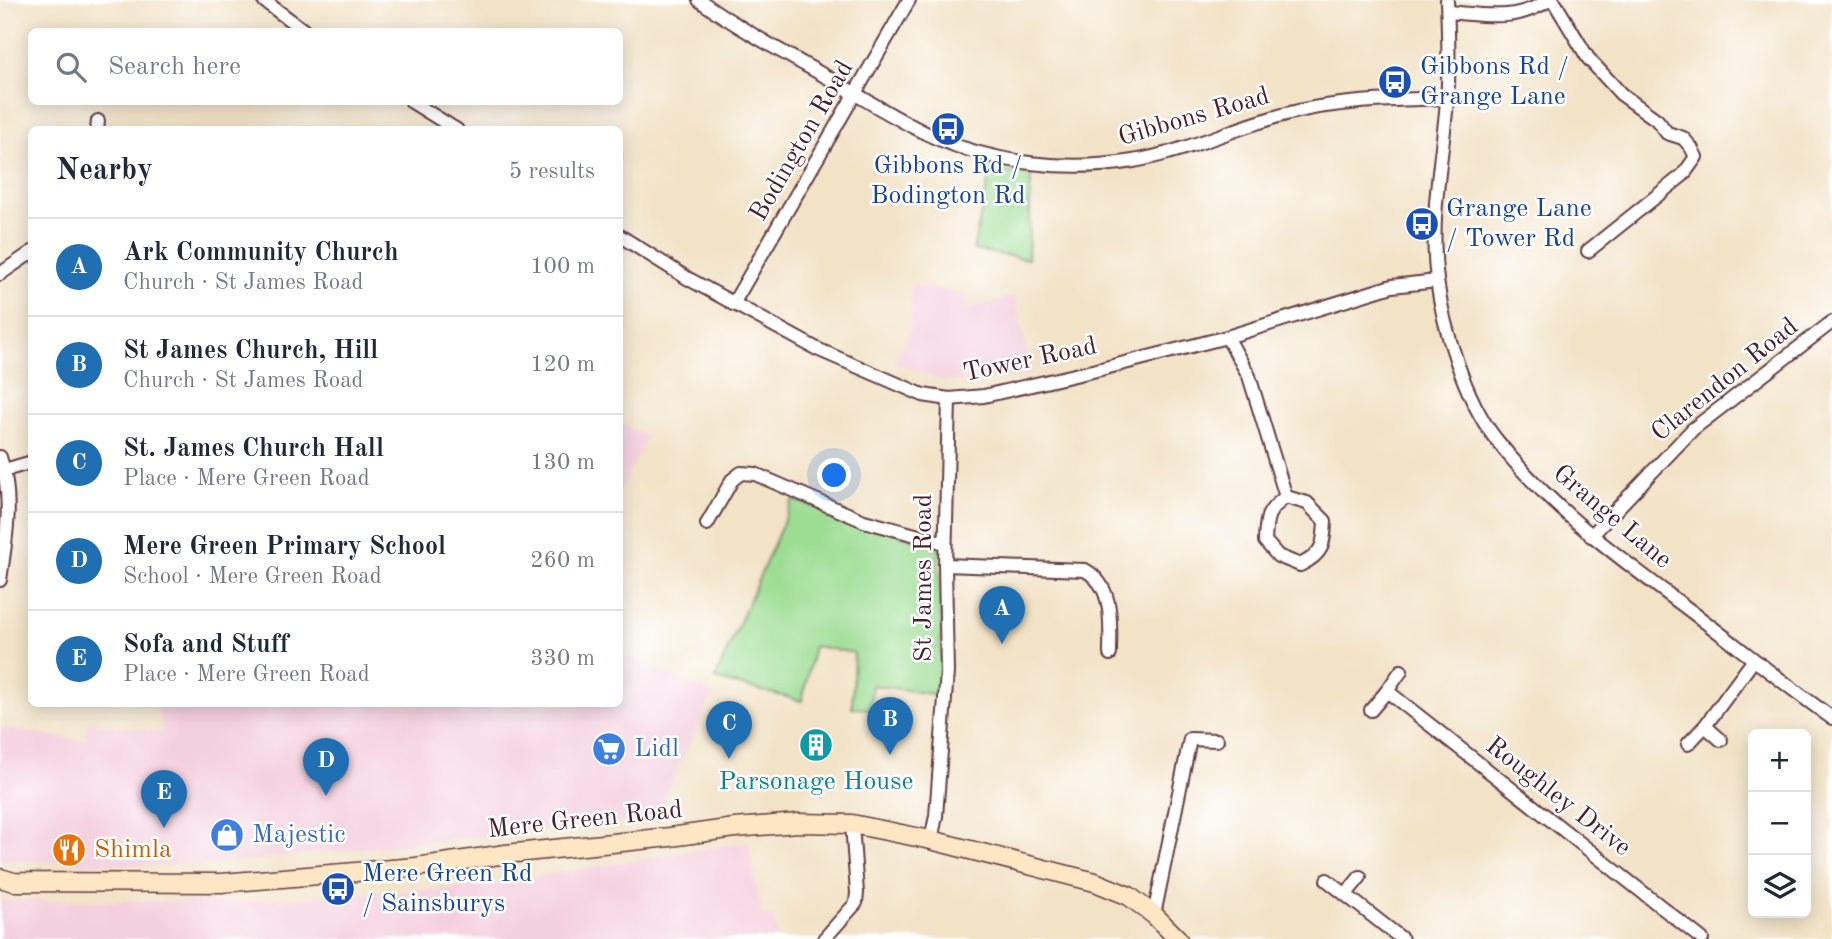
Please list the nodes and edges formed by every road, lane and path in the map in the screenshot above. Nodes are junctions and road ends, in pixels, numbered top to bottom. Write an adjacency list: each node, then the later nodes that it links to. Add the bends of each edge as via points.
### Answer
1 (263, 0): 6 (street)
2 (699, 0): 7 (street, Gibbons Road)
3 (909, 0): 7 (street, Bodington Road)
4 (1551, 0): 5 (street, via 1531,11 1501,16); 12 (street, via 1588,58 1621,94 1667,133 1683,138 1696,157 1683,175)
5 (1448, 6): 8 (street, Grange Lane)
6 (286, 26)
7 (856, 94): 8 (street, Gibbons Road, via 960,147 1034,163 1076,165 1157,156 1291,112); 16 (street, Bodington Road)
8 (1447, 98): 15 (street, Grange Lane, via 1435,210)
9 (417, 105): 10 (street)
10 (451, 126)
11 (623, 238): 16 (street, Tower Road)
12 (1588, 251)
13 (28, 255): 14 (street)
14 (0, 274)
15 (1437, 281): 18 (street, Tower Road, via 1392,286); 25 (street, Grange Lane, via 1448,335 1469,390 1494,436 1554,503)
16 (733, 304): 19 (street, Tower Road, via 817,349 923,395)
17 (1832, 322): 25 (street, Clarendon Road, via 1693,429)
18 (1227, 337): 19 (street, Tower Road, via 1003,391); 23 (street, via 1249,376)
19 (949, 399): 26 (street, St James Road)
20 (0, 457): 22 (street)
21 (28, 463): 22 (street)
22 (5, 470): 28 (street, via 9,511)
23 (1286, 497): 23 (street, via 1307,503 1325,521 1324,543 1315,558 1300,565 1278,556 1265,541 1266,518)
24 (707, 524): 26 (street, via 732,480 740,473 755,474 864,521)
25 (1591, 536): 30 (street, Grange Lane)
26 (945, 543): 27 (street, St James Road)
27 (945, 565): 29 (street, via 1085,570 1104,587 1110,608); 40 (street, St James Road, via 947,673)
28 (0, 580)
29 (1110, 654)
30 (1753, 661): 34 (street, Grange Lane); 35 (street)
31 (1401, 671): 32 (street)
32 (1387, 691): 33 (street); 49 (street, Roughley Drive)
33 (1371, 710)
34 (1832, 718)
35 (1705, 726): 37 (street); 38 (street)
36 (1217, 740): 45 (street, via 1190,738)
37 (1721, 740)
38 (1689, 744)
39 (852, 824): 40 (main road, Mere Green Road); 43 (main road, Mere Green Road, via 735,828 416,867 221,883); 46 (street, via 856,903)
40 (931, 839): 45 (main road, Mere Green Road, via 1095,882 1129,896)
41 (1360, 877): 44 (street)
42 (1327, 880): 44 (street)
43 (5, 882)
44 (1346, 894): 48 (street)
45 (1154, 915): 47 (main road, Mere Green Road)
46 (824, 939)
47 (1178, 939)
48 (1402, 939)
49 (1702, 939)

